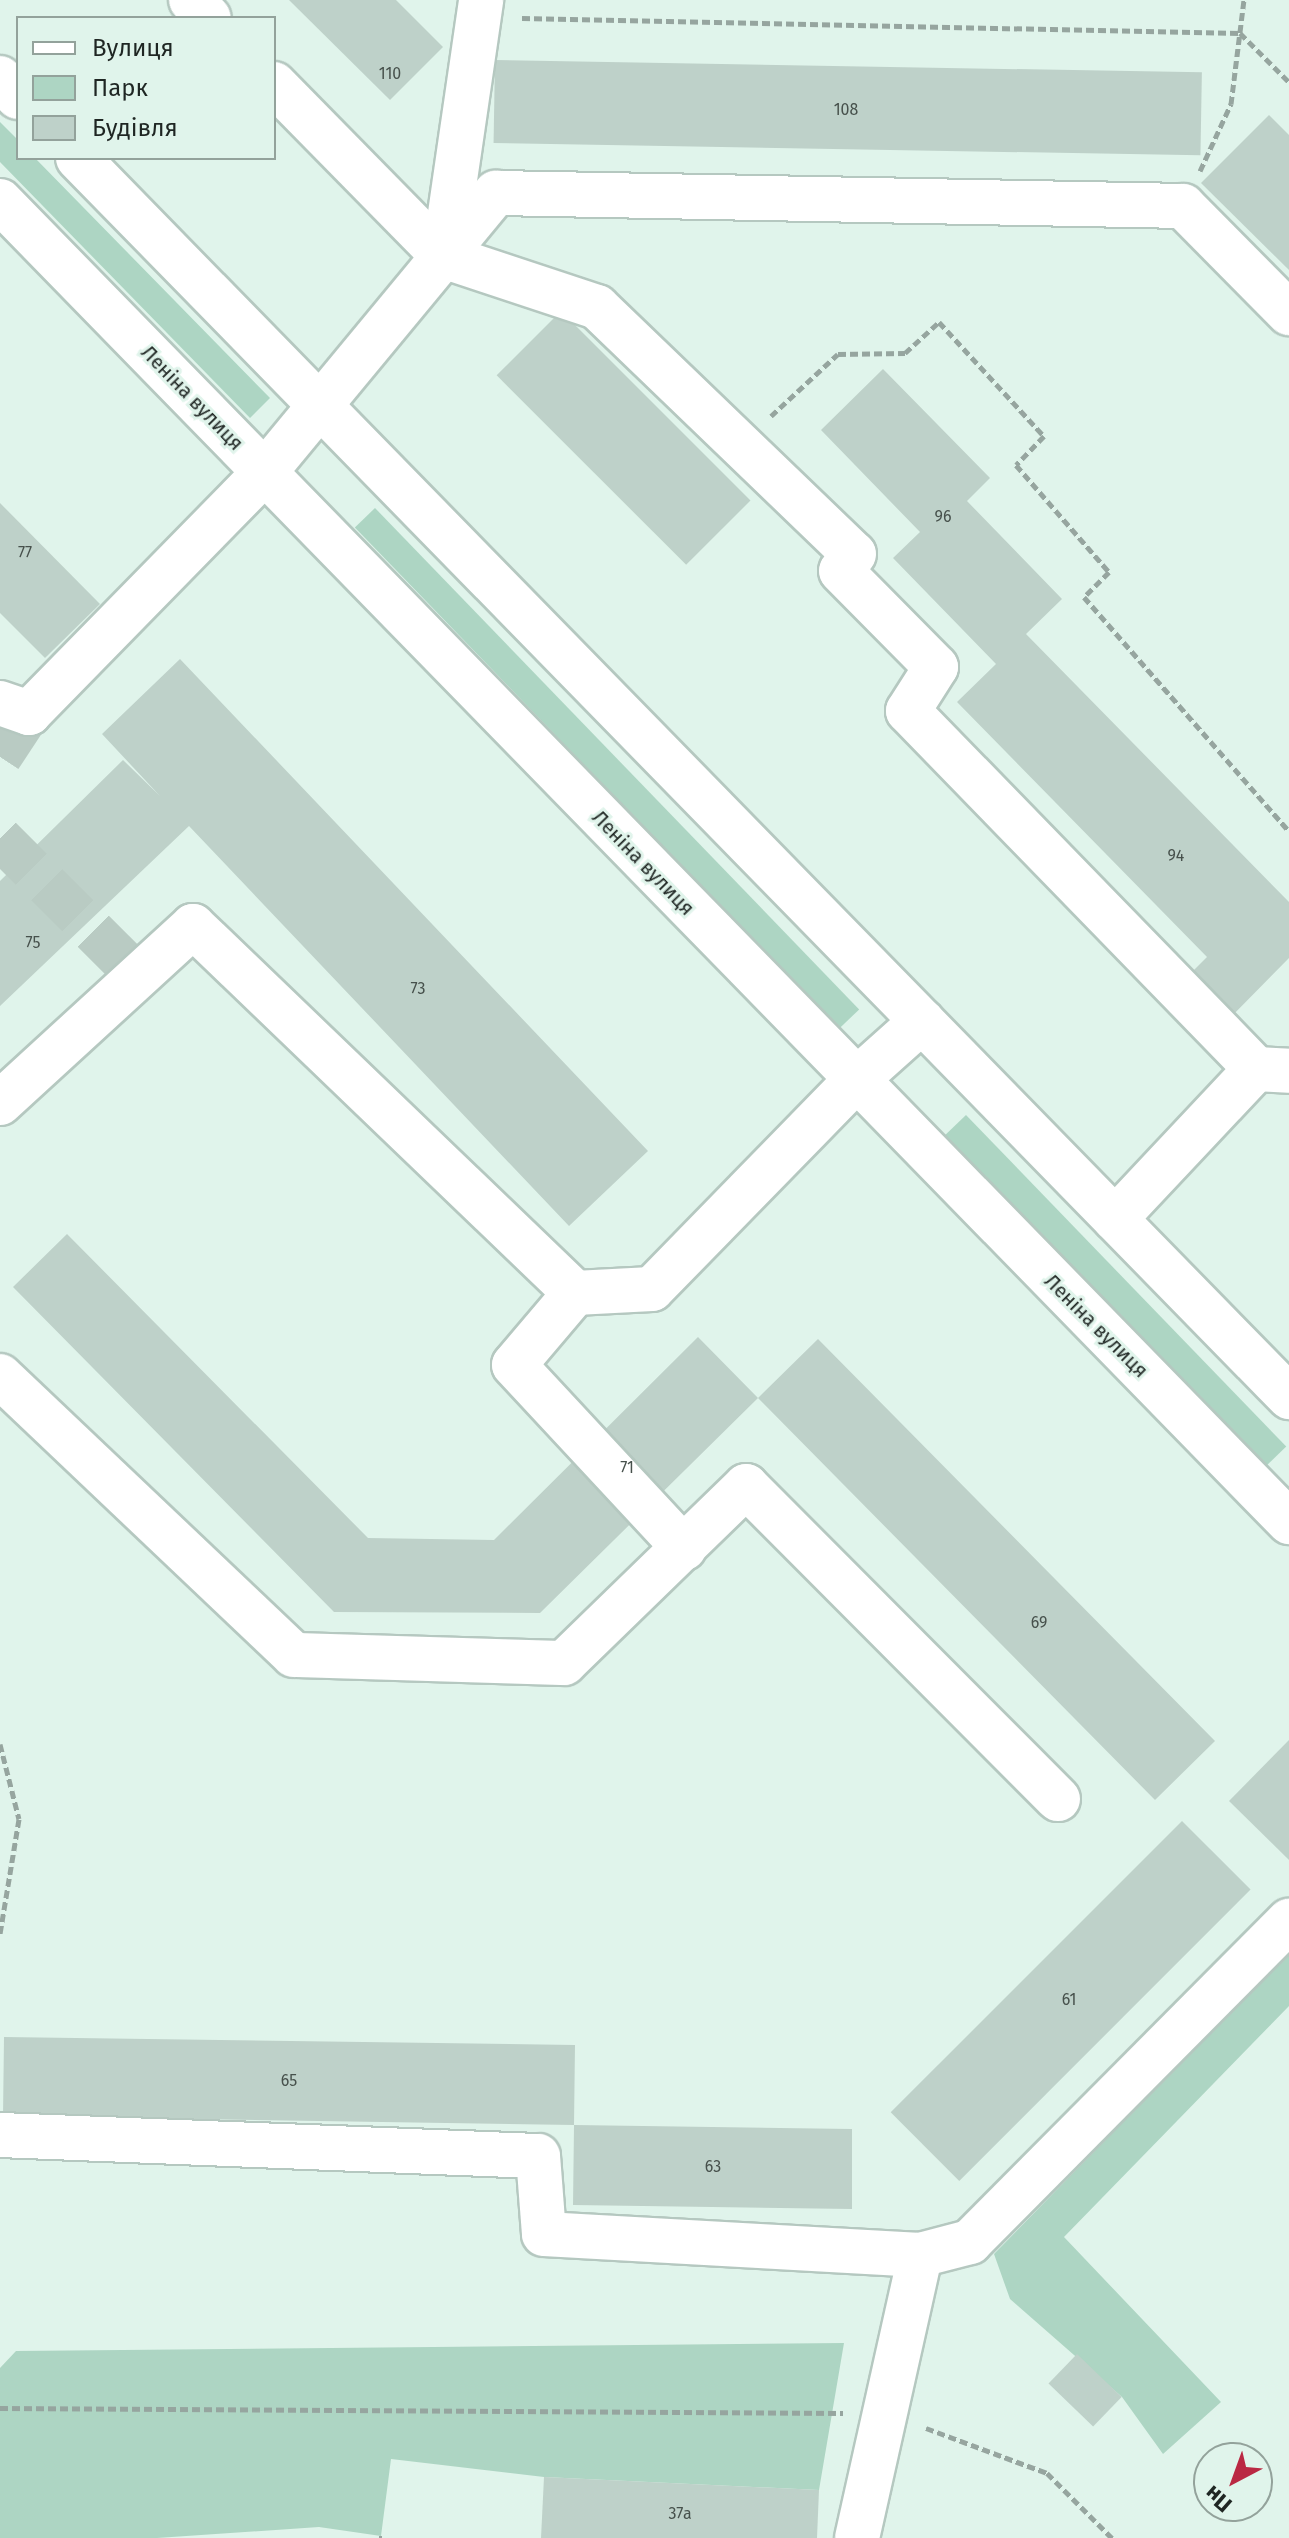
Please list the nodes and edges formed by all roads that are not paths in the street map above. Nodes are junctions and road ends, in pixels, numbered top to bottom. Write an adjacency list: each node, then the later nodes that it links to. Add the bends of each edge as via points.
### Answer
1 (191, 0): 3 (street)
2 (480, 8): 9 (street)
3 (207, 16)
4 (0, 78): 6 (street)
5 (276, 86): 9 (street)
6 (16, 95)
7 (80, 160): 11 (street)
8 (0, 201): 12 (street, Леніна вулиця)
9 (443, 256): 10 (street, via 496,193 1183,206); 11 (street); 15 (street, via 597,307 854,554 841,571 936,667 908,711)
10 (1289, 313)
11 (320, 406): 12 (street); 14 (street)
12 (264, 473): 13 (street, via 29,713); 16 (street, Леніна вулиця)
13 (0, 703)
14 (922, 1021): 16 (street); 18 (street)
15 (1280, 1068): 18 (street)
16 (855, 1081): 19 (street, via 652,1289); 22 (street, Леніна вулиця)
17 (0, 1103): 19 (street, via 193,926)
18 (1115, 1219): 21 (street)
19 (575, 1293): 23 (street, via 514,1365)
20 (0, 1376): 23 (street, via 294,1655 564,1663)
21 (1289, 1397)
22 (1289, 1522)
23 (684, 1548): 24 (street, via 746,1486)
24 (1058, 1799)
25 (1289, 1921): 27 (street, via 970,2242)
26 (0, 2135): 27 (street, via 538,2156 544,2234)
27 (920, 2255): 28 (street)
28 (857, 2538)

